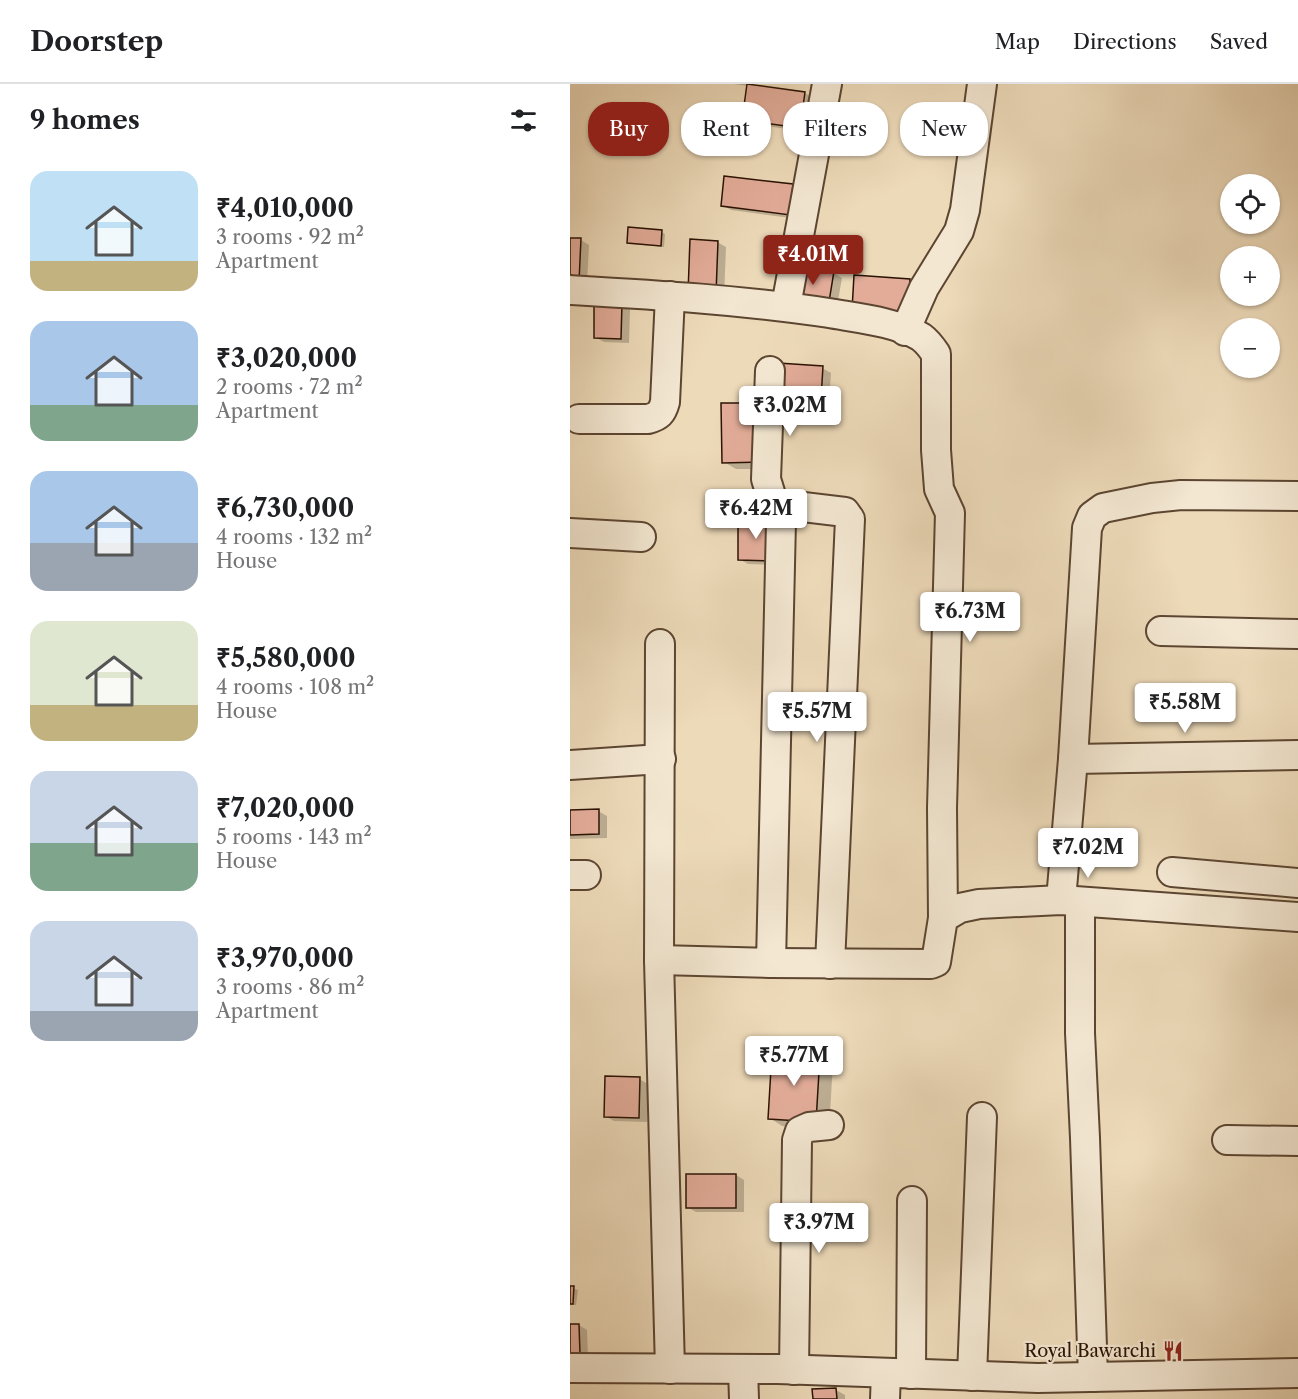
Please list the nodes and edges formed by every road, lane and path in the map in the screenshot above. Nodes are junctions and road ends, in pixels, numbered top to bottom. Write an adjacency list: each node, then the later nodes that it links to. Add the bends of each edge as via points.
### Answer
1 (827, 84): 5 (street)
2 (982, 84): 6 (street, via 959,231 924,288)
3 (570, 290): 4 (street)
4 (670, 296): 5 (street); 8 (street, via 662,411 648,419)
5 (786, 306): 6 (street, via 860,318)
6 (905, 331): 24 (street, via 920,336 936,354 939,489 950,513 942,808)
7 (770, 371): 10 (street, via 766,479 773,502)
8 (579, 419)
9 (1298, 496): 18 (street, via 1181,495 1103,508 1092,516 1087,528)
10 (782, 513): 26 (street); 27 (street, via 795,506 845,512 850,519)
11 (570, 533): 12 (street)
12 (641, 537)
13 (1161, 631): 14 (street)
14 (1298, 634)
15 (660, 644): 17 (street)
16 (1298, 755): 18 (street)
17 (660, 759): 19 (street); 25 (street)
18 (1073, 759): 22 (street)
19 (570, 765)
20 (1172, 872): 21 (street)
21 (1298, 883)
22 (1071, 901): 23 (street); 24 (street, via 979,904 960,908); 38 (street, via 1086,1149)
23 (1298, 917)
24 (944, 918): 27 (street, via 936,962)
25 (659, 960): 26 (street); 34 (street)
26 (771, 963): 27 (street)
27 (830, 964)
28 (982, 1117): 40 (street)
29 (829, 1125): 36 (street, via 800,1131 797,1140)
30 (1227, 1140): 31 (street)
31 (1298, 1141)
32 (912, 1201): 39 (street)
33 (570, 1368): 34 (street)
34 (670, 1369): 35 (street)
35 (743, 1369): 36 (street); 42 (street)
36 (794, 1370): 39 (street)
37 (1298, 1374): 41 (street)
38 (1093, 1377): 40 (street); 41 (street)
39 (894, 1382): 40 (street)
40 (957, 1384)
41 (1180, 1387)
42 (744, 1399)

